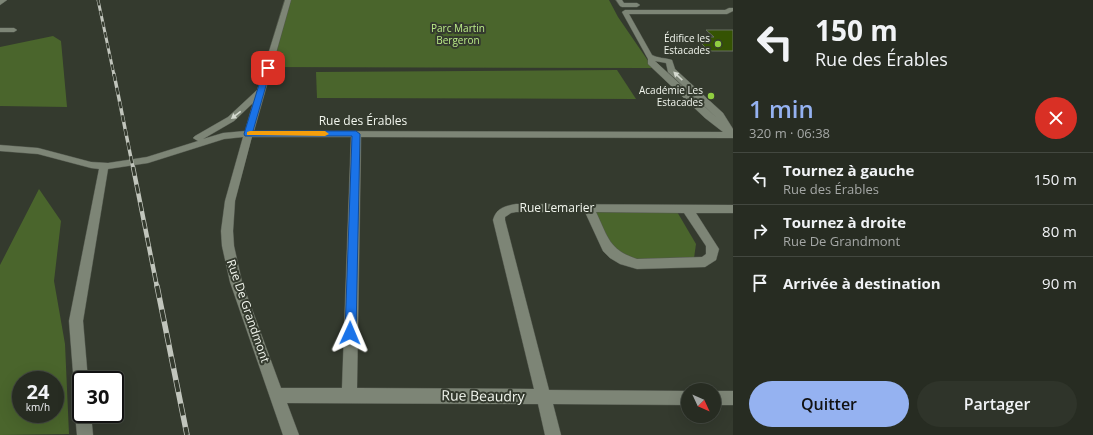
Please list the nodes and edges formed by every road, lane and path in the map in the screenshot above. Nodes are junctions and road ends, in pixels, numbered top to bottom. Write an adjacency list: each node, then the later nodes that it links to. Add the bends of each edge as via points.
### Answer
1 (4, 0): 3 (street)
2 (288, 0): 9 (street, Rue De Grandmont)
3 (0, 3)
4 (622, 6): 5 (street, via 727,12); 8 (street, via 649,56)
5 (732, 9)
6 (0, 30): 7 (street)
7 (14, 30)
8 (653, 58): 12 (street, via 651,62 657,68 708,116); 12 (street, one-way to 8, via 720,115 671,70 669,62)
9 (262, 87): 10 (street, Rue De Grandmont); 14 (street, one-way to 14, via 232,118)
10 (248, 134): 11 (street, Rue des Érables); 14 (street, Rue des Érables, via 216,138); 20 (street, Rue De Grandmont, via 230,201 228,246 238,289)
11 (356, 134): 12 (street, Rue des Érables); 21 (street)
12 (733, 135)
13 (0, 148): 15 (street, Rue des Érables, via 38,151)
14 (164, 155): 15 (street, Rue des Érables, via 140,162)
15 (104, 166): 19 (street, via 76,321)
16 (687, 208): 17 (street, Rue Lemarier); 17 (street, via 712,246 712,256 704,262 637,264 624,260 607,248); 18 (street, Rue Lemarier)
17 (589, 209): 22 (street, Rue Lemarier, via 512,208 504,211 498,220)
18 (733, 209)
19 (80, 371)
20 (277, 394): 21 (street, Rue Beaudry); 28 (street, Rue De Grandmont)
21 (349, 395): 22 (street, Rue Beaudry)
22 (543, 398): 23 (street, Rue Beaudry); 29 (street)
23 (681, 398)
24 (721, 398): 25 (street)
25 (733, 398)
26 (84, 423): 27 (street)
27 (85, 435)
28 (291, 435)
29 (553, 435)

